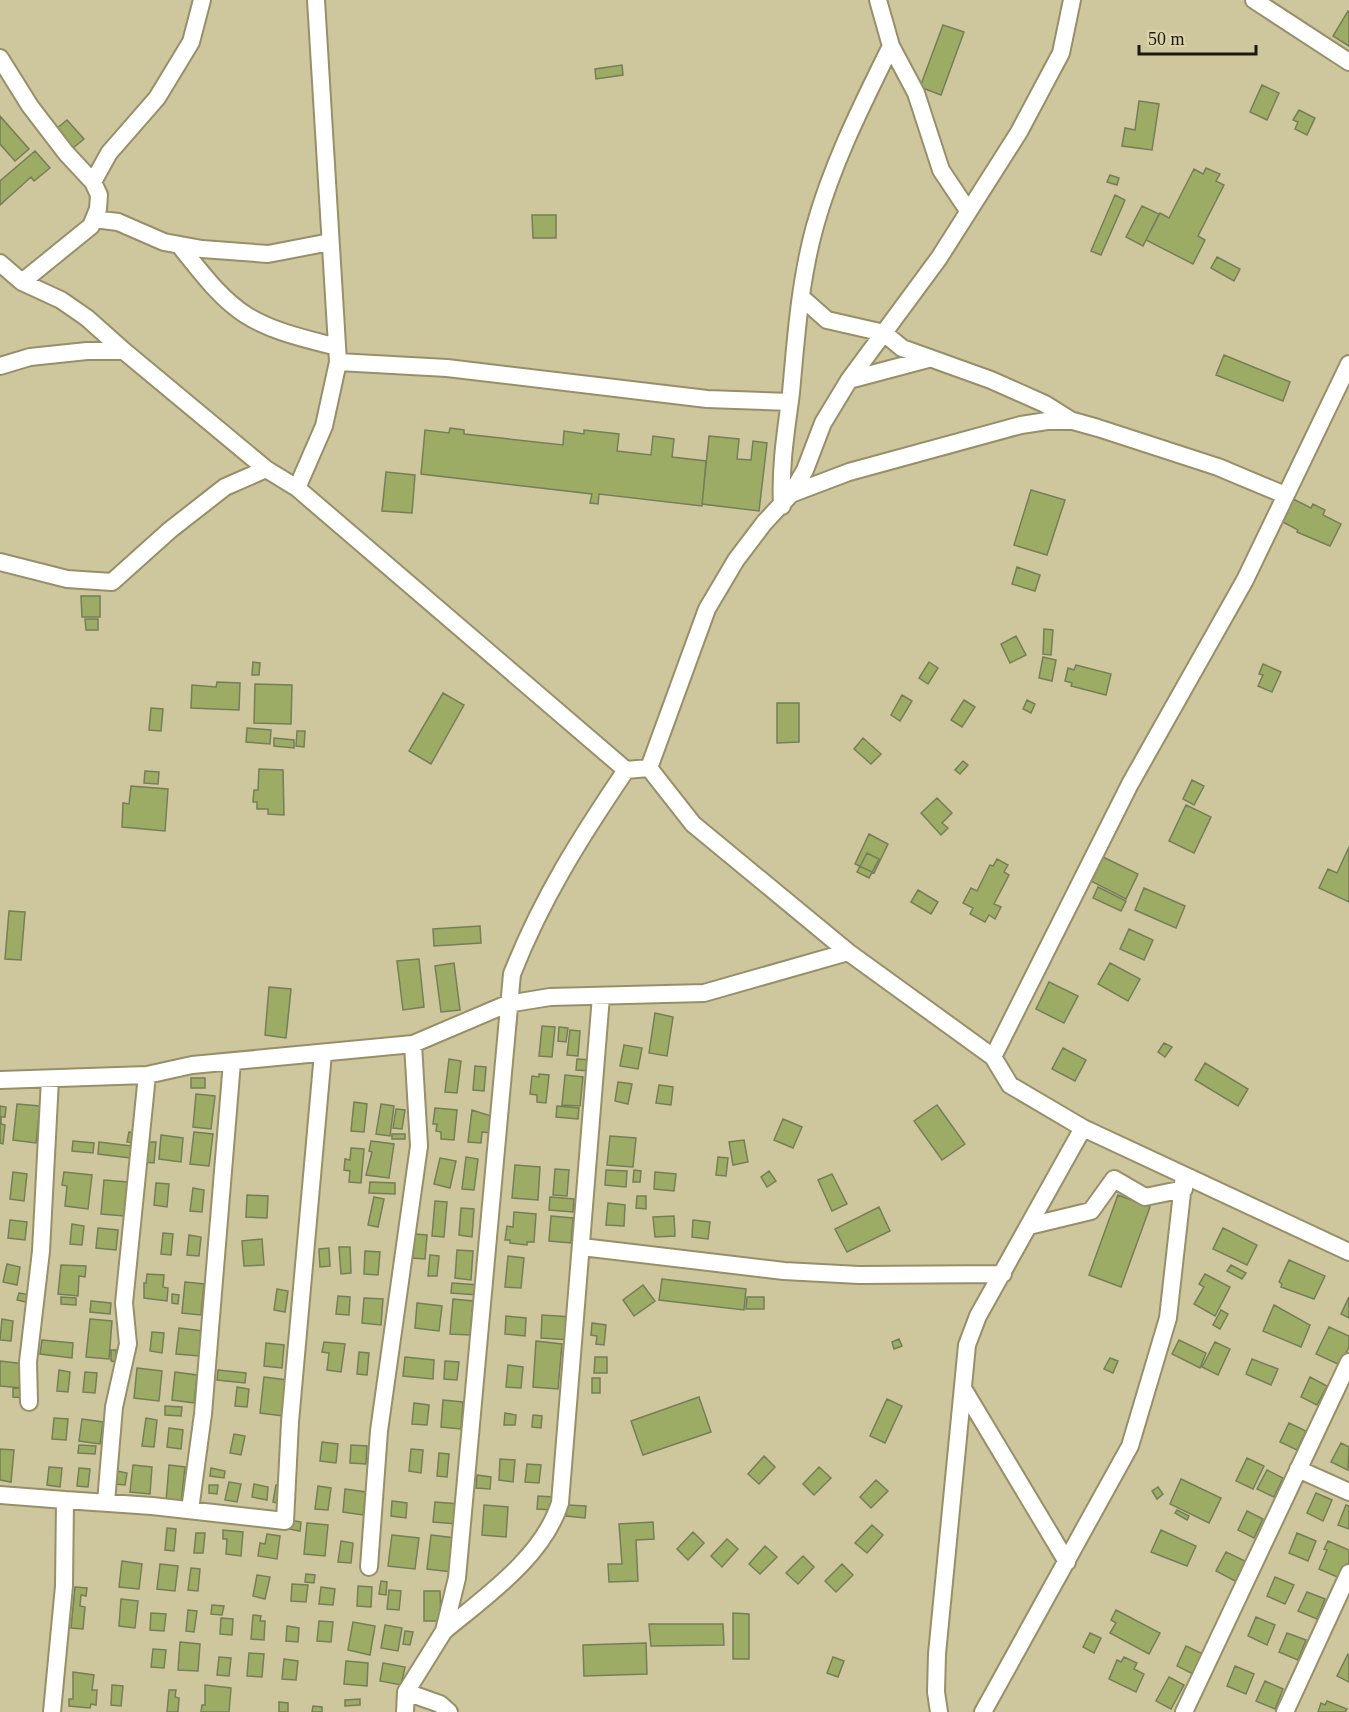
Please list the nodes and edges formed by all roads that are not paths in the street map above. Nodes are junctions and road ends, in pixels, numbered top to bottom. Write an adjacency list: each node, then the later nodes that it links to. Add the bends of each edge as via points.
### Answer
1 (202, 0): 9 (street, via 190,42 163,89 109,153)
2 (316, 0): 12 (street)
3 (878, 0): 6 (street)
4 (1072, 0): 10 (street, via 1061,53 1019,132)
5 (1259, 1): 8 (street)
6 (891, 46): 10 (street, via 916,93 941,170); 16 (street, via 838,157 815,227)
7 (0, 58): 9 (street, via 30,106)
8 (1349, 62)
9 (93, 182): 11 (street, via 99,195)
10 (968, 209): 17 (street, via 939,258)
11 (94, 219): 13 (street, via 118,222); 15 (street, via 91,226)
12 (330, 242): 13 (street, via 268,254); 19 (street)
13 (179, 245): 19 (street, via 213,287 246,315)
14 (0, 263): 15 (street)
15 (22, 282): 18 (street, via 61,300)
16 (801, 297): 17 (street, via 828,320); 24 (street)
17 (884, 333): 20 (street, via 902,348); 23 (street)
18 (124, 351): 22 (street, via 30,357); 26 (street)
19 (338, 354): 24 (street, via 707,399); 27 (street, via 324,426)
20 (928, 359): 23 (street); 25 (street, via 1009,388)
21 (1349, 364): 28 (street)
22 (0, 366)
23 (849, 380): 29 (street, via 823,423 805,470)
24 (790, 402): 29 (street, via 780,473)
25 (1073, 421): 28 (street, via 1218,467); 29 (street, via 1021,425 849,472)
26 (266, 469): 27 (street); 30 (street, via 225,487 112,582 67,579)
27 (297, 488): 32 (street)
28 (1285, 495): 38 (street, via 1245,580 1130,783)
29 (787, 500): 31 (street, via 736,560 707,609)
30 (0, 562)
31 (649, 768): 32 (street); 33 (street, via 693,824)
32 (626, 770): 35 (street, via 560,870 512,974)
33 (849, 952): 34 (street, via 704,993); 38 (street)
34 (601, 996): 35 (street, via 550,997); 46 (street)
35 (507, 1004): 36 (street); 61 (street, via 463,1521 457,1578)
36 (413, 1044): 37 (street); 59 (street, via 419,1146 379,1431)
37 (323, 1053): 39 (street); 57 (street, via 290,1422 285,1521)
38 (993, 1057): 43 (street, via 1010,1085)
39 (232, 1062): 40 (street, via 192,1065); 57 (street, via 203,1414)
40 (147, 1075): 41 (street); 56 (street, via 124,1304 128,1344 114,1407)
41 (50, 1079): 42 (street); 51 (street, via 41,1251 28,1362)
42 (0, 1080)
43 (1083, 1128): 44 (street); 45 (street)
44 (1184, 1182): 45 (street, via 1145,1197 1114,1179 1091,1211); 47 (street); 58 (street, via 1168,1318 1155,1370 1130,1446)
45 (1029, 1226): 48 (street)
46 (582, 1247): 48 (street, via 784,1271); 61 (street, via 560,1503 555,1518 530,1553)
47 (1349, 1252)
48 (1003, 1274): 50 (street, via 978,1316 967,1345)
49 (1349, 1362): 52 (street)
50 (963, 1390): 58 (street); 66 (street, via 937,1654)
51 (29, 1402)
52 (1298, 1469): 53 (street); 68 (street)
53 (1349, 1492)
54 (0, 1495): 55 (street)
55 (65, 1500): 56 (street); 63 (street, via 63,1586)
56 (106, 1502): 57 (street)
57 (190, 1510)
58 (1067, 1562): 67 (street)
59 (369, 1567)
60 (1349, 1573): 69 (street)
61 (444, 1631): 62 (street)
62 (406, 1692): 64 (street); 65 (street, via 440,1704)
63 (52, 1712)
64 (405, 1712)
65 (448, 1712)
66 (939, 1712)
67 (983, 1712)
68 (1184, 1712)
69 (1285, 1712)

